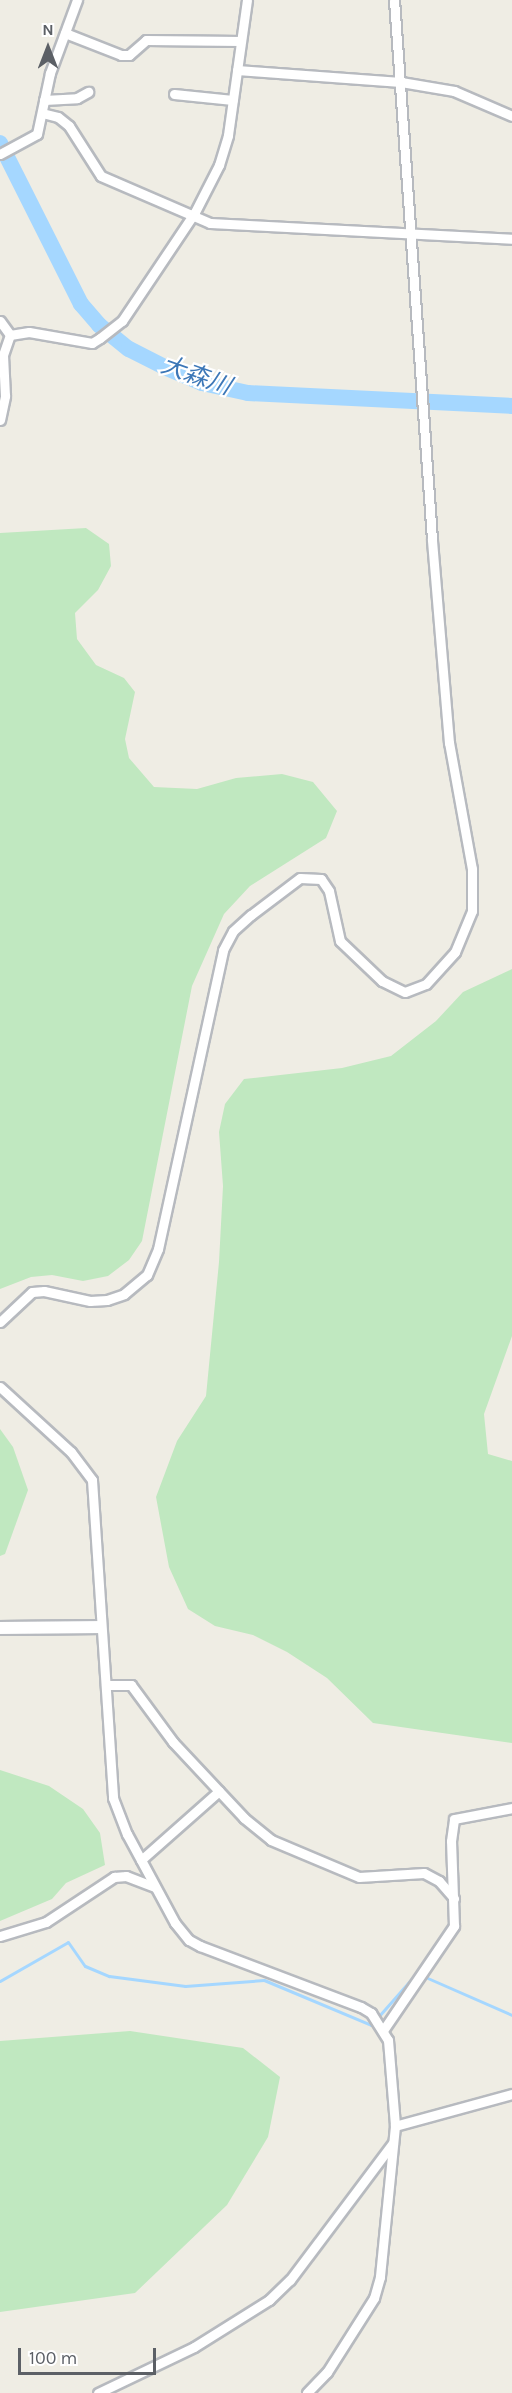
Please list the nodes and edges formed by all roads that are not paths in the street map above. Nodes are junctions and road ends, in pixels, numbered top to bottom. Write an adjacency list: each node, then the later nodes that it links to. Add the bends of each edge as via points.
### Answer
1 (76, 0): 4 (street)
2 (246, 0): 5 (street)
3 (394, 0): 7 (street)
4 (65, 33): 5 (street, via 121,55 129,55 146,40); 10 (street)
5 (241, 41): 6 (street)
6 (237, 70): 7 (street); 11 (street)
7 (401, 82): 13 (street, via 454,91); 16 (street)
8 (88, 92): 10 (street, via 77,98)
9 (174, 94): 11 (street)
10 (44, 100): 12 (street)
11 (233, 100): 15 (street, via 219,165)
12 (42, 113): 14 (street, via 37,134); 15 (street, via 58,117 69,126 101,177)
13 (512, 116)
14 (0, 154)
15 (192, 218): 16 (street, via 210,223); 19 (street, via 114,328 100,338 92,343 29,332)
16 (413, 234): 17 (street); 21 (street, via 449,743 457,806 472,869 472,911 461,942 426,984 405,992 382,981 340,941 329,891 321,879 300,878 251,915 233,931 222,950 158,1250 147,1275 124,1294 107,1300 71,1299 37,1290)
17 (512, 239)
18 (0, 321): 19 (street)
19 (10, 335): 20 (street, via 3,355 5,396)
20 (0, 420)
21 (0, 1322)
22 (0, 1387): 23 (street, via 71,1452 92,1480)
23 (99, 1627): 24 (street); 25 (street)
24 (0, 1628)
25 (106, 1685): 26 (street, via 131,1685 173,1742); 28 (street, via 113,1798)
26 (219, 1791): 28 (street); 30 (street, via 244,1818 279,1844 359,1877 424,1873 439,1881)
27 (512, 1808): 30 (street, via 454,1819)
28 (141, 1860): 29 (street)
29 (155, 1887): 31 (street, via 120,1876 46,1922); 32 (street, via 189,1940 347,1999 371,2013)
30 (454, 1898): 32 (street, via 454,1926)
31 (0, 1935)
32 (384, 2029): 34 (street)
33 (512, 2094): 34 (street)
34 (395, 2126): 35 (street)
35 (393, 2143): 36 (street, via 290,2280 255,2312 194,2347); 37 (street, via 374,2298 327,2372)
36 (98, 2393)
37 (307, 2393)

